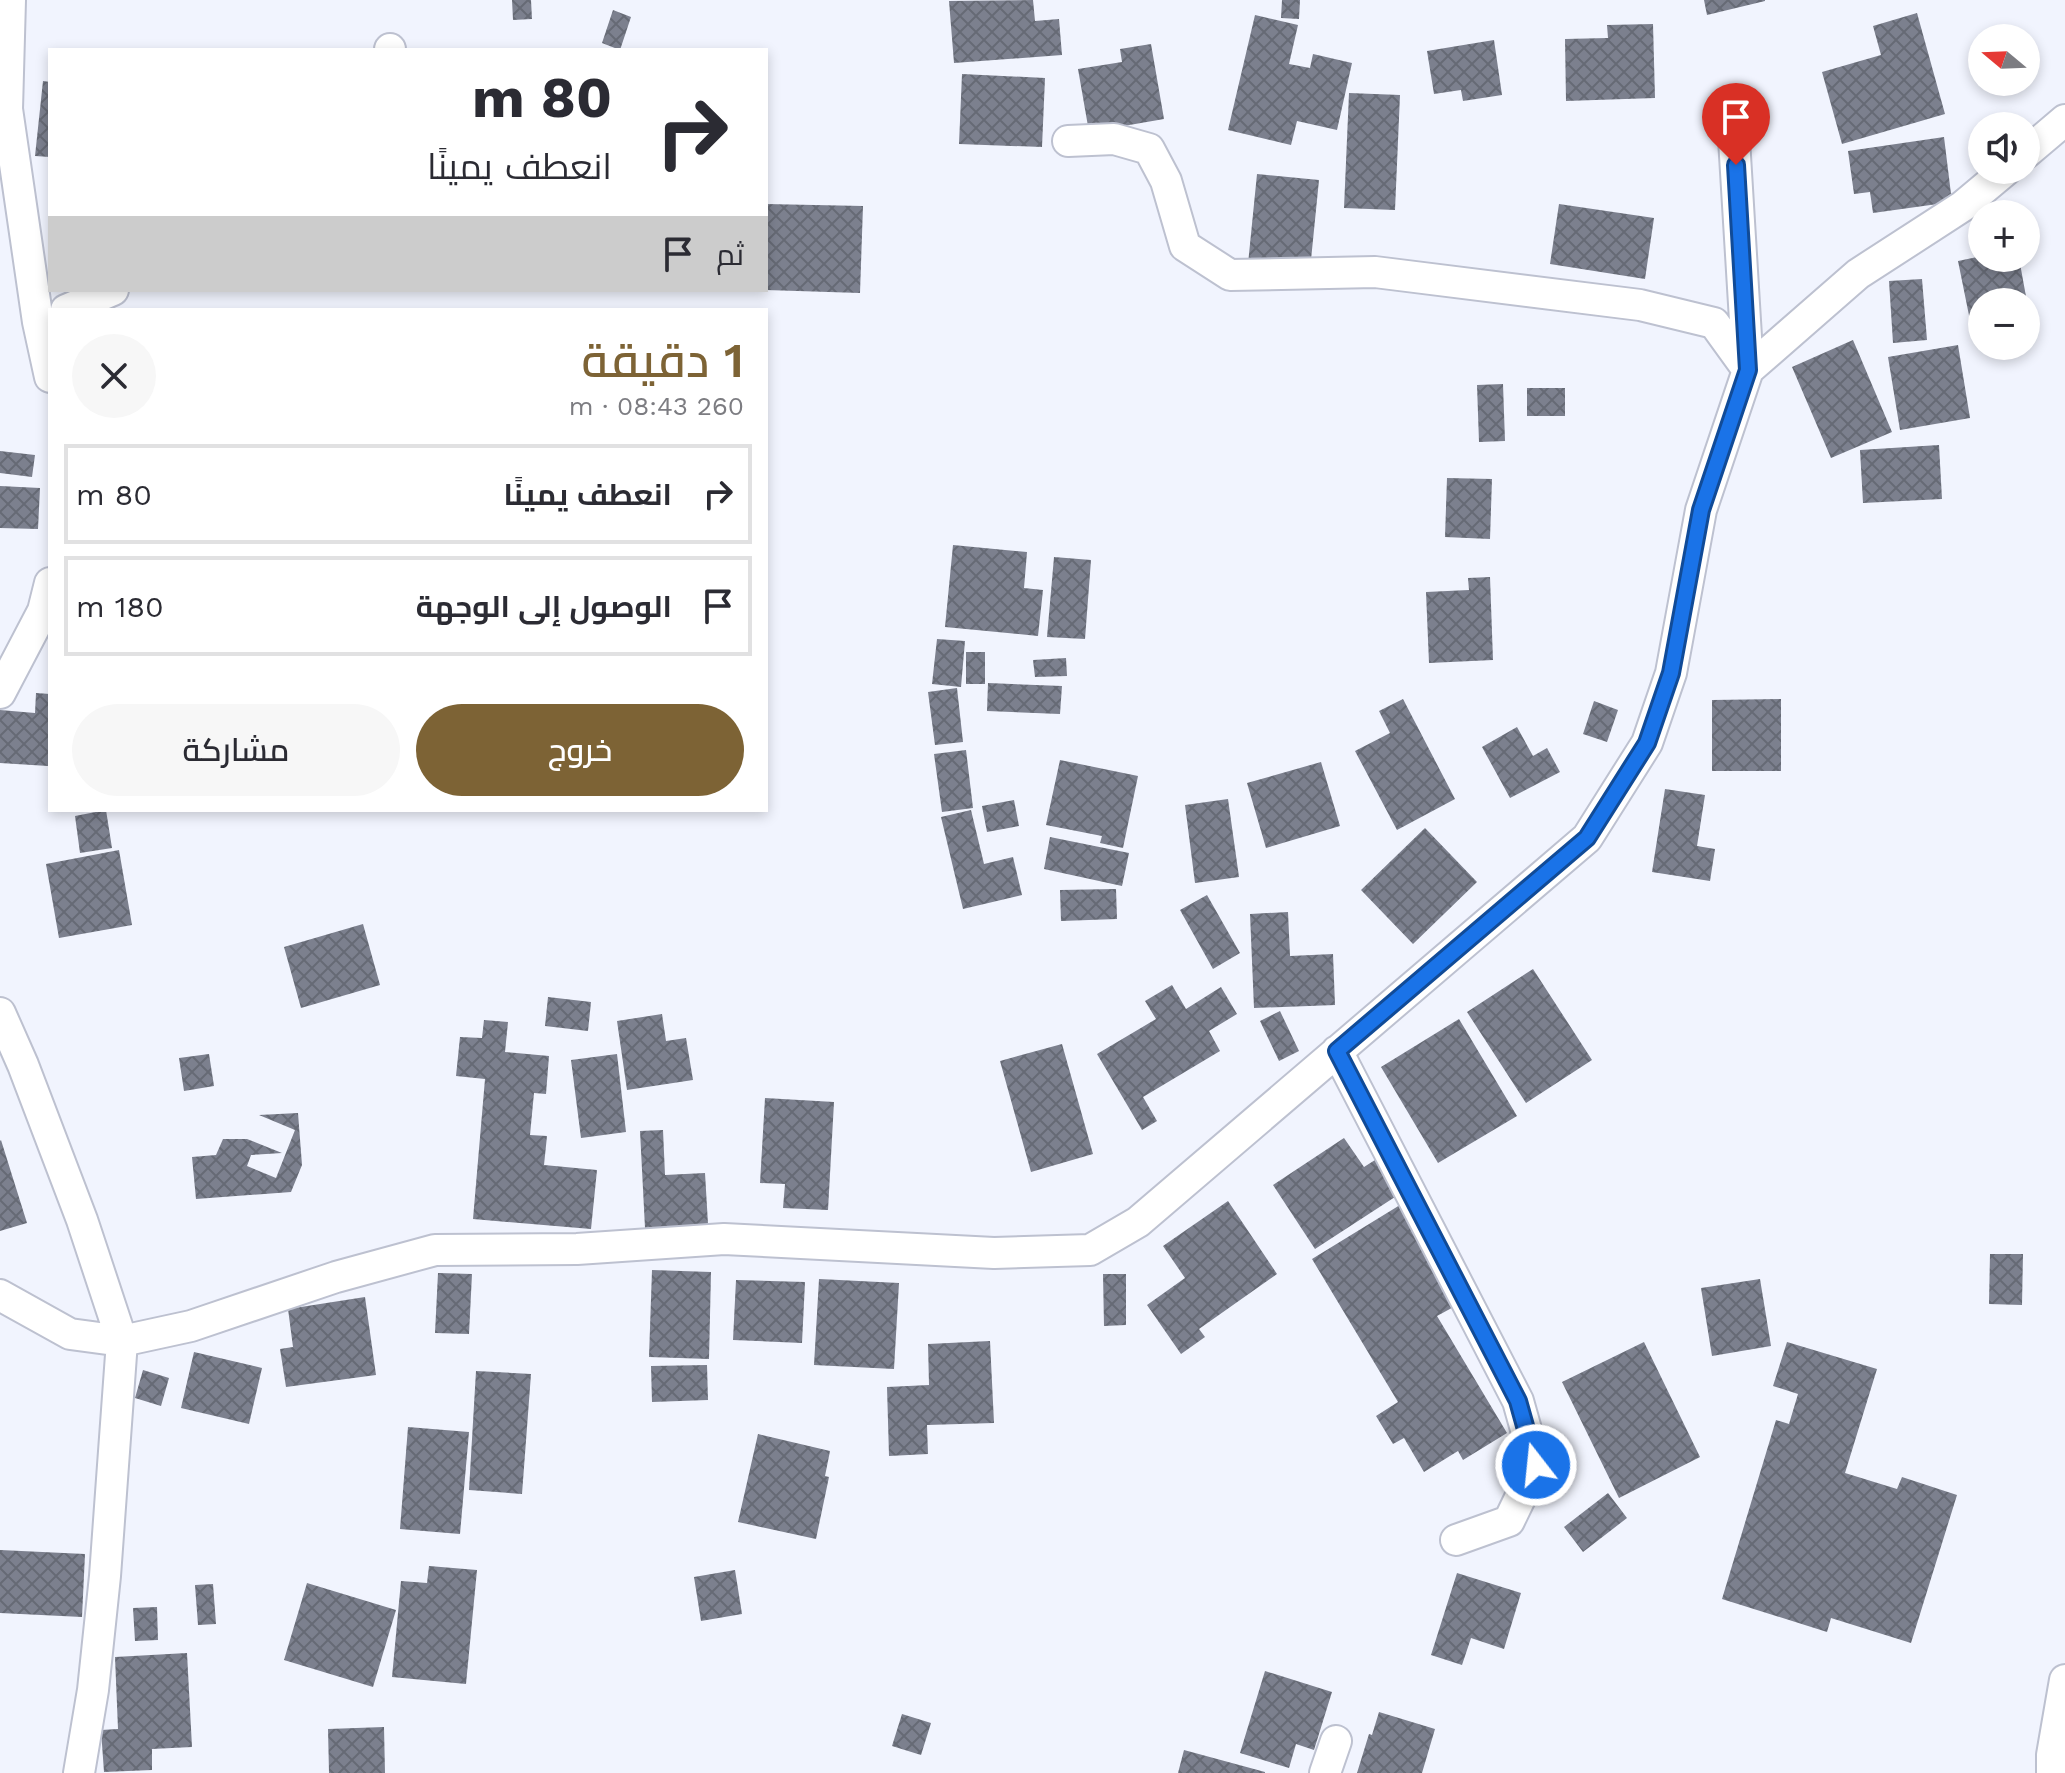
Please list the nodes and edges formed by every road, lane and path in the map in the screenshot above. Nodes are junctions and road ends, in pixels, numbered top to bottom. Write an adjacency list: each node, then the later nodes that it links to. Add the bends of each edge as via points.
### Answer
1 (10, 0): 9 (street, via 7,109)
2 (1732, 106): 11 (street)
3 (2065, 120): 5 (street)
4 (1068, 141): 11 (street, via 1114,139 1149,149 1166,181 1185,246 1230,275 1375,272 1640,305 1714,323)
5 (2040, 141)
6 (1989, 184): 11 (street, via 1858,274)
7 (108, 292): 8 (street)
8 (71, 308)
9 (44, 320): 10 (street)
10 (48, 358)
11 (1748, 370): 15 (street, via 1701,510 1671,673 1647,743 1587,838)
12 (48, 591): 13 (street)
13 (0, 693)
14 (0, 1013): 17 (street, via 82,1220)
15 (1337, 1051): 17 (street, via 1138,1222 1090,1250 994,1253 724,1239 577,1249 435,1250 191,1326); 18 (street, via 1518,1401 1536,1465 1509,1521)
16 (0, 1295): 17 (street, via 70,1334)
17 (122, 1341): 21 (street, via 104,1591)
18 (1456, 1540)
19 (2065, 1680): 23 (street)
20 (1336, 1741): 22 (street)
21 (79, 1773)
22 (1325, 1773)
23 (2052, 1773)

